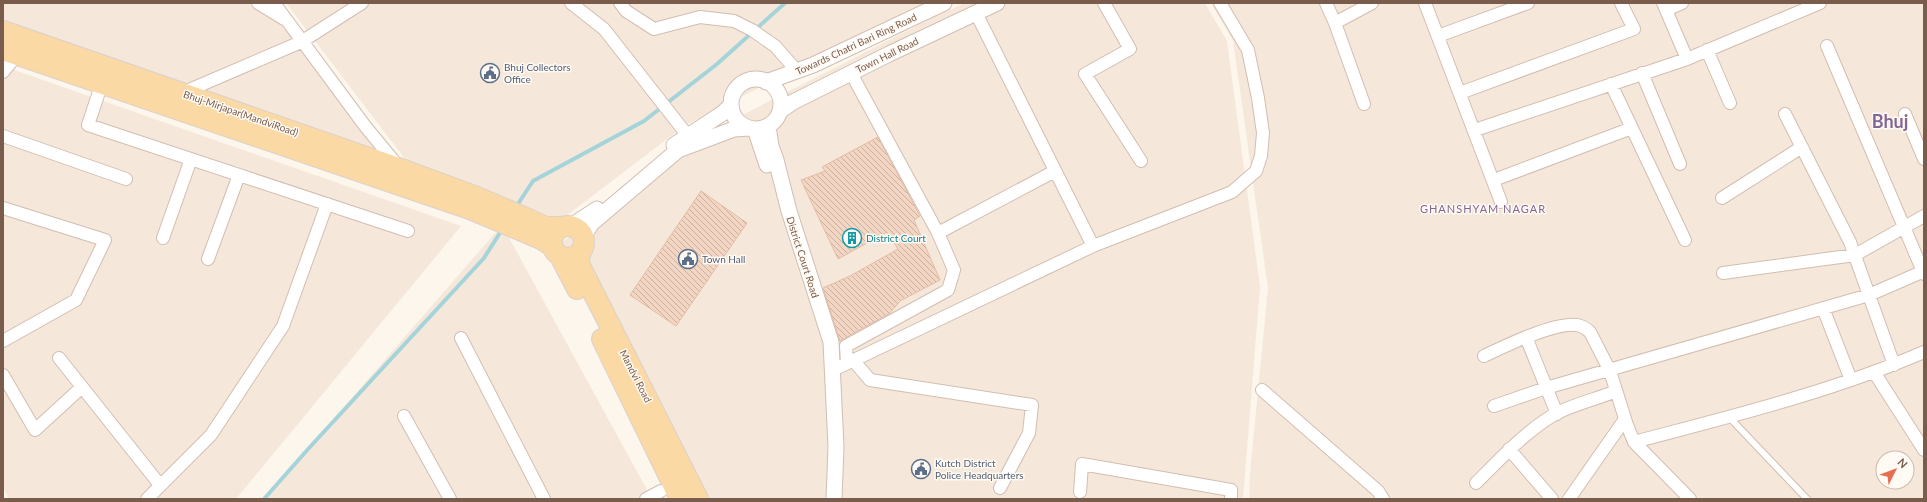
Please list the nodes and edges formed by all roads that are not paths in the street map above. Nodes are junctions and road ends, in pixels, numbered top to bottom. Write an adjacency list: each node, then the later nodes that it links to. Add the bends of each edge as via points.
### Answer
1 (258, 3): 19 (street)
2 (274, 3): 19 (street)
3 (362, 3): 23 (street)
4 (571, 3): 47 (street, via 604,29)
5 (620, 3): 28 (street, via 654,29 700,17 734,21 775,46)
6 (944, 3): 28 (street, Towards Chatri Bari Ring Road)
7 (997, 3): 18 (street, Town Hall Road)
8 (1104, 3): 51 (street, via 1130,49 1085,74)
9 (1220, 3): 70 (street, via 1248,50 1263,133 1261,156 1256,171 1232,192)
10 (1326, 3): 20 (street)
11 (1372, 3): 20 (street)
12 (1425, 3): 22 (street)
13 (1528, 3): 22 (street)
14 (1621, 3): 36 (street, via 1634,29)
15 (1682, 3): 17 (street)
16 (1820, 3): 25 (street)
17 (1665, 6): 27 (street)
18 (976, 13): 30 (street, Town Hall Road); 54 (street)
19 (286, 21): 23 (street)
20 (1335, 23): 38 (street)
21 (3, 31): 35 (main road, Bhuj-Mirjapar(MandviRoad))
22 (1438, 36): 36 (street)
23 (302, 42): 35 (street); 53 (street)
24 (1827, 46): 64 (street)
25 (1707, 50): 27 (street); 37 (street)
26 (10, 52): 29 (street); 33 (main road, Bhuj-Mirjapar(MandviRoad))
27 (1687, 59): 31 (street)
28 (797, 71): 32 (street, Towards Chatri Bari Ring Road)
29 (3, 72)
30 (851, 73): 40 (street, Town Hall Road); 66 (street)
31 (1642, 73): 34 (street); 52 (street)
32 (766, 82): 39 (street, via 752,80 739,86); 40 (street, via 780,98)
33 (102, 83): 49 (street, via 88,125); 60 (main road, Bhuj-Mirjapar(MandviRoad))
34 (1611, 84): 44 (street); 45 (street)
35 (182, 93): 53 (main road, Bhuj-Mirjapar(MandviRoad))
36 (1460, 93): 45 (street)
37 (1730, 103)
38 (1364, 104)
39 (731, 105): 43 (street, via 736,119); 47 (street)
40 (780, 111): 43 (street, via 777,117)
41 (1785, 114): 48 (street)
42 (1905, 114): 50 (street)
43 (757, 128): 68 (street, via 734,129 678,150 592,223); 85 (street, District Court Road, via 771,146 776,160 789,211 831,342); 91 (street, District Court Road, via 779,214)
44 (1632, 128): 57 (street); 69 (street)
45 (1475, 130): 57 (street)
46 (3, 136): 56 (street)
47 (688, 136): 68 (street)
48 (1802, 147): 58 (street); 71 (street)
49 (191, 159): 55 (street); 67 (street)
50 (1924, 159)
51 (1141, 161)
52 (1680, 164)
53 (401, 169): 60 (main road, Bhuj-Mirjapar(MandviRoad))
54 (1055, 171): 66 (street); 70 (street)
55 (239, 175): 61 (street); 72 (street)
56 (126, 179)
57 (1494, 180): 59 (street)
58 (1722, 198)
59 (1501, 202)
60 (474, 203): 68 (main road)
61 (327, 204): 65 (street); 104 (street, via 283,326 212,435)
62 (3, 208): 79 (street, via 105,240 76,300)
63 (1924, 216): 64 (street)
64 (1904, 227): 71 (street); 74 (street)
65 (408, 231)
66 (938, 233): 83 (street, via 954,270 948,290 846,346)
67 (163, 238)
68 (562, 239): 112 (main road, Mandvi Road, via 566,266); 113 (main road, Mandvi Road, via 579,264)
69 (1685, 240)
70 (1093, 246): 83 (street)
71 (1855, 255): 73 (street); 75 (street)
72 (208, 259)
73 (1723, 273)
74 (1924, 273): 75 (street)
75 (1869, 295): 76 (street); 84 (street)
76 (1824, 308): 86 (street); 89 (street)
77 (1526, 337): 81 (street); 86 (street, via 1566,326 1581,326 1590,332); 92 (street)
78 (461, 338): 110 (street)
79 (3, 341)
80 (1924, 352): 84 (street)
81 (1484, 356)
82 (59, 358): 90 (street)
83 (850, 361): 85 (street); 105 (street, via 870,380 1032,405 1029,432)
84 (1894, 365): 87 (street)
85 (833, 370): 91 (street, District Court Road)
86 (1610, 371): 92 (street); 94 (street)
87 (1874, 372): 89 (street); 102 (street)
88 (3, 375): 90 (street, via 35,430)
89 (1851, 380): 98 (street, via 1788,401)
90 (82, 388): 104 (street)
91 (834, 388): 114 (street, District Court Road)
92 (1546, 388): 95 (street); 96 (street)
93 (1262, 390): 116 (street, via 1378,491)
94 (1616, 391): 96 (street); 99 (street)
95 (1494, 406)
96 (1557, 414): 101 (street, via 1534,428)
97 (404, 416): 109 (street)
98 (1729, 416): 100 (street); 120 (lane)
99 (1625, 419): 100 (street); 118 (street)
100 (1634, 442): 119 (street)
101 (1509, 449): 103 (street); 117 (street)
102 (1924, 450)
103 (1476, 483)
104 (160, 486): 108 (street)
105 (1000, 488)
106 (661, 491): 111 (street)
107 (1080, 492): 115 (street, via 1082,464 1231,490)
108 (147, 499)
109 (450, 499)
110 (544, 499)
111 (646, 499)
112 (680, 499)
113 (698, 499)
114 (834, 499)
115 (1231, 499)
116 (1383, 499)
117 (1552, 499)
118 (1569, 499)
119 (1690, 499)
120 (1807, 499)

